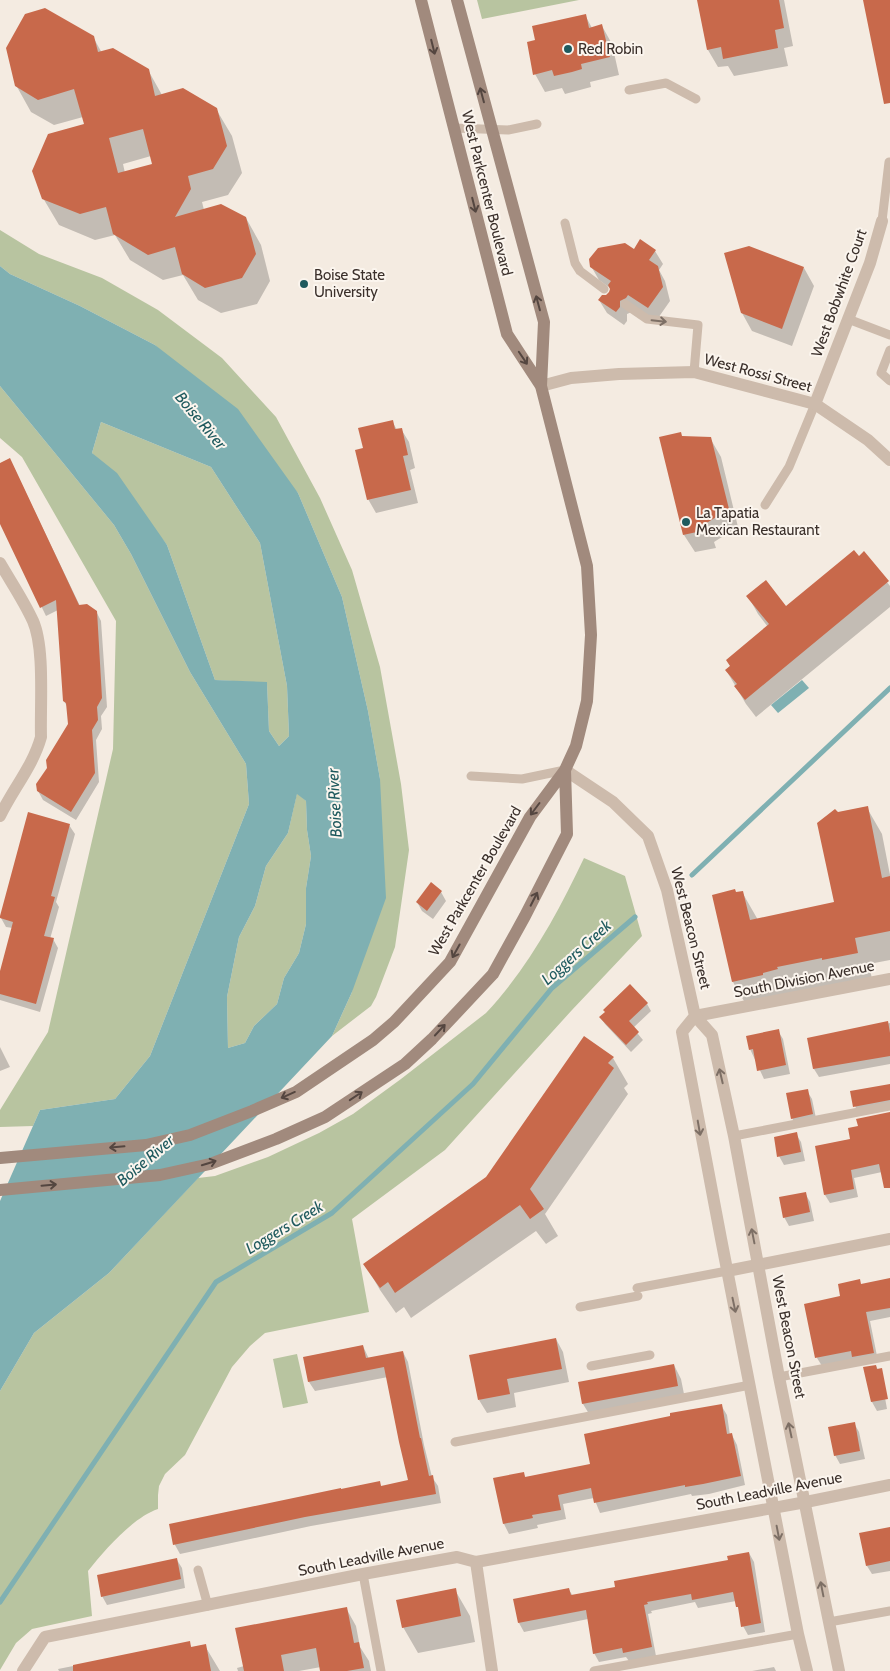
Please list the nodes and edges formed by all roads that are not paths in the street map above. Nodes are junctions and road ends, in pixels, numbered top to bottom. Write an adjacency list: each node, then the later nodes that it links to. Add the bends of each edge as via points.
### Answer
1 (421, 0): 6 (main road, West Parkcenter Boulevard, one-way to 6)
2 (457, 0): 7 (main road, West Parkcenter Boulevard, one-way to 2)
3 (629, 90): 4 (lane, via 666,83)
4 (696, 98)
5 (537, 124): 7 (lane, via 508,130)
6 (454, 128): 7 (lane); 18 (main road, West Parkcenter Boulevard, one-way to 18, via 507,334)
7 (492, 129): 18 (main road, West Parkcenter Boulevard, one-way to 7, via 544,322)
8 (889, 162): 9 (lane)
9 (882, 220): 13 (street, West Bobwhite Court, via 870,263)
10 (565, 223): 11 (lane, via 575,263 580,271)
11 (604, 289)
12 (625, 304): 16 (lane, one-way to 16, via 647,320 698,324)
13 (848, 319): 14 (lane); 19 (street, West Bobwhite Court)
14 (890, 335)
15 (890, 350): 17 (lane, via 882,373)
16 (694, 372): 18 (street, West Rossi Street, via 571,378); 19 (street, West Rossi Street)
17 (890, 381)
18 (541, 386): 23 (main road, West Parkcenter Boulevard, via 587,566 591,635 587,701 576,746)
19 (815, 404): 20 (street, West Rossi Street, via 868,440); 21 (lane, via 788,467)
20 (890, 460)
21 (765, 505)
22 (0, 563): 25 (street, via 34,622 38,636 40,737 32,762)
23 (565, 770): 24 (lane, via 522,779); 27 (street, West Beacon Street, via 613,802 648,836 667,890); 30 (main road, West Parkcenter Boulevard, one-way to 30, via 530,817 450,962 373,1040 296,1092 190,1135 146,1145); 31 (main road, West Parkcenter Boulevard, one-way to 23, via 160,1175 210,1164 325,1117 405,1064 493,974 525,916 567,834)
24 (471, 776)
25 (0, 816)
26 (890, 979): 27 (street, South Division Avenue)
27 (695, 1016): 29 (street, West Beacon Street, one-way to 27, via 712,1035); 34 (street, one-way to 34, via 682,1032)
28 (890, 1106): 29 (lane)
29 (734, 1136): 33 (street, West Beacon Street, one-way to 29)
30 (0, 1158)
31 (0, 1190)
32 (890, 1239): 33 (street)
33 (759, 1265): 34 (street); 39 (street, West Beacon Street)
34 (727, 1271): 35 (lane); 40 (street, one-way to 40)
35 (580, 1307)
36 (650, 1355): 38 (lane)
37 (890, 1356): 39 (lane)
38 (591, 1366)
39 (779, 1377): 43 (street, West Beacon Street, one-way to 39)
40 (750, 1385): 41 (lane); 44 (street)
41 (455, 1442)
42 (890, 1485): 43 (street, South Leadville Avenue)
43 (806, 1502): 44 (street, South Leadville Avenue); 50 (street, West Beacon Street, one-way to 43)
44 (774, 1507): 45 (street, South Leadville Avenue); 51 (street, one-way to 51)
45 (476, 1562): 47 (street, South Leadville Avenue, via 457,1557); 54 (street)
46 (198, 1570): 48 (lane)
47 (363, 1574): 48 (street, South Leadville Avenue); 53 (lane)
48 (208, 1606): 52 (street, South Leadville Avenue, via 45,1637)
49 (890, 1610): 50 (lane)
50 (829, 1622): 57 (street, West Beacon Street)
51 (798, 1634): 55 (lane); 56 (street)
52 (23, 1671)
53 (381, 1671)
54 (492, 1671)
55 (594, 1671)
56 (806, 1671)
57 (839, 1671)

